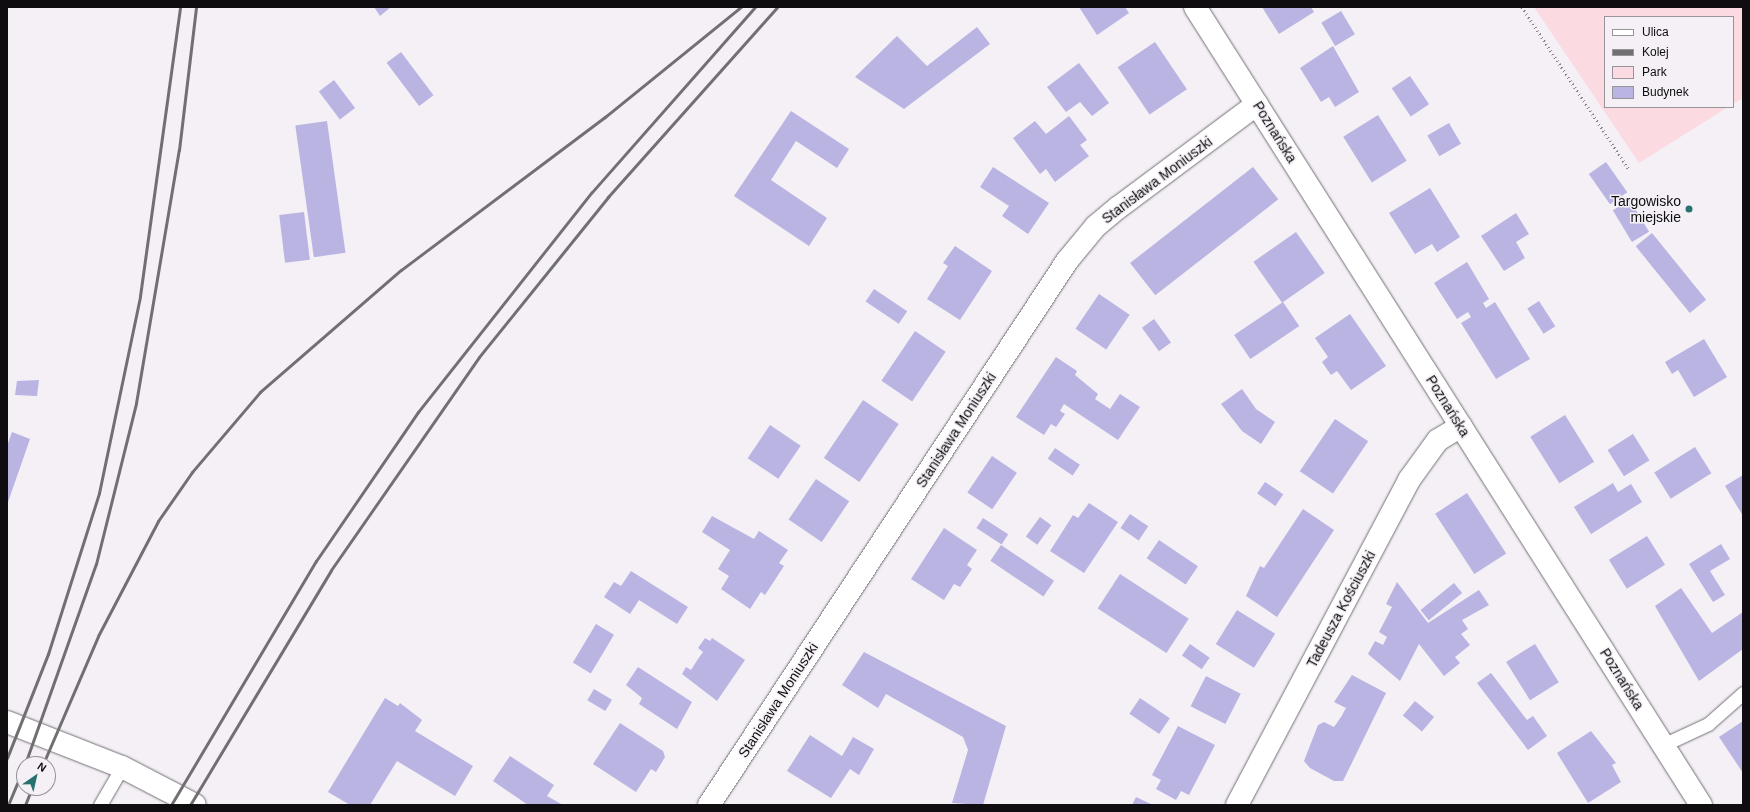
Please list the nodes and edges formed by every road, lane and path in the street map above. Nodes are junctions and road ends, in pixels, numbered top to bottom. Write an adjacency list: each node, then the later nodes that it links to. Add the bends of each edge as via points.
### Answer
1 (1195, 7): 3 (street, Poznańska)
2 (1522, 7): 4 (path)
3 (1257, 104): 5 (street, Poznańska); 12 (street, Stanisława Moniuszki, via 1096,226 1067,261)
4 (1629, 169)
5 (1461, 426): 8 (street, Poznańska); 13 (street, Tadeusza Kościuszki, via 1438,440 1408,480)
6 (1743, 693): 8 (lane, via 1708,724)
7 (7, 722): 9 (street)
8 (1664, 745): 14 (street, Poznańska)
9 (122, 767): 10 (lane); 11 (street)
10 (100, 805)
11 (195, 805)
12 (709, 805)
13 (1238, 805)
14 (1701, 805)

